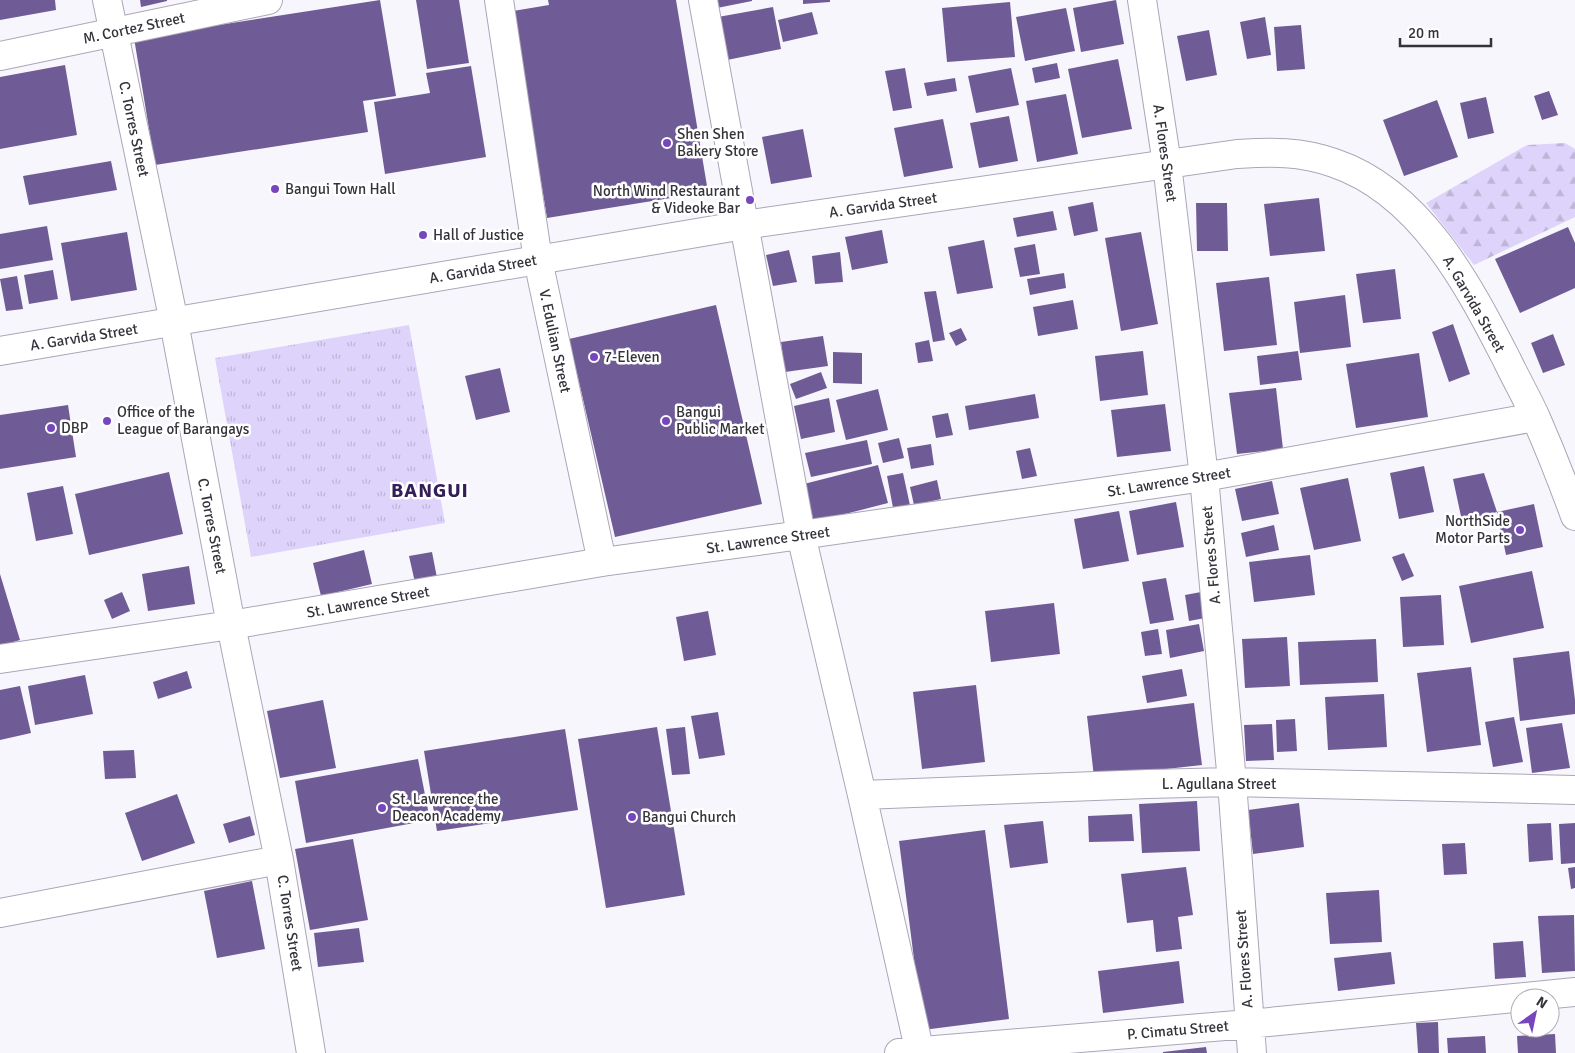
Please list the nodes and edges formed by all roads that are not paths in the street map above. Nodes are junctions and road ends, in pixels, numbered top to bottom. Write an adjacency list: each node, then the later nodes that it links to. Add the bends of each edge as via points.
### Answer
1 (107, 0): 6 (street, C. Torres Street)
2 (268, 0): 6 (street, M. Cortez Street)
3 (499, 0): 10 (street, V. Edulian Street)
4 (703, 0): 9 (street)
5 (1142, 0): 8 (street, A. Flores Street)
6 (114, 32): 7 (street, M. Cortez Street); 11 (street, C. Torres Street)
7 (0, 56)
8 (1167, 164): 9 (street, A. Garvida Street); 13 (street, A. Garvida Street, via 1237,154 1274,152 1304,155 1335,163 1367,178 1392,195 1442,248 1463,280); 14 (street, A. Flores Street)
9 (744, 224): 10 (street, A. Garvida Street); 16 (street)
10 (538, 260): 11 (street, A. Garvida Street); 17 (street, V. Edulian Street)
11 (174, 322): 12 (street, A. Garvida Street); 18 (street, C. Torres Street)
12 (0, 350)
13 (1536, 417): 14 (street, St. Lawrence Street); 15 (street, A. Garvida Street)
14 (1204, 477): 16 (street, St. Lawrence Street); 20 (street, A. Flores Street)
15 (1575, 516)
16 (801, 535): 17 (street, St. Lawrence Street); 22 (street)
17 (602, 562): 18 (street, St. Lawrence Street)
18 (231, 625): 19 (street, St. Lawrence Street); 23 (street, C. Torres Street)
19 (0, 659)
20 (1232, 782): 21 (street, L. Agullana Street); 22 (street, L. Agullana Street); 26 (street, A. Flores Street)
21 (1575, 790)
22 (862, 796): 27 (street)
23 (279, 860): 24 (street); 28 (street, C. Torres Street)
24 (0, 913)
25 (1575, 992): 26 (street, P. Cimatu Street)
26 (1249, 1024): 27 (street, P. Cimatu Street); 29 (street, A. Flores Street)
27 (913, 1052)
28 (311, 1053)
29 (1252, 1053)

